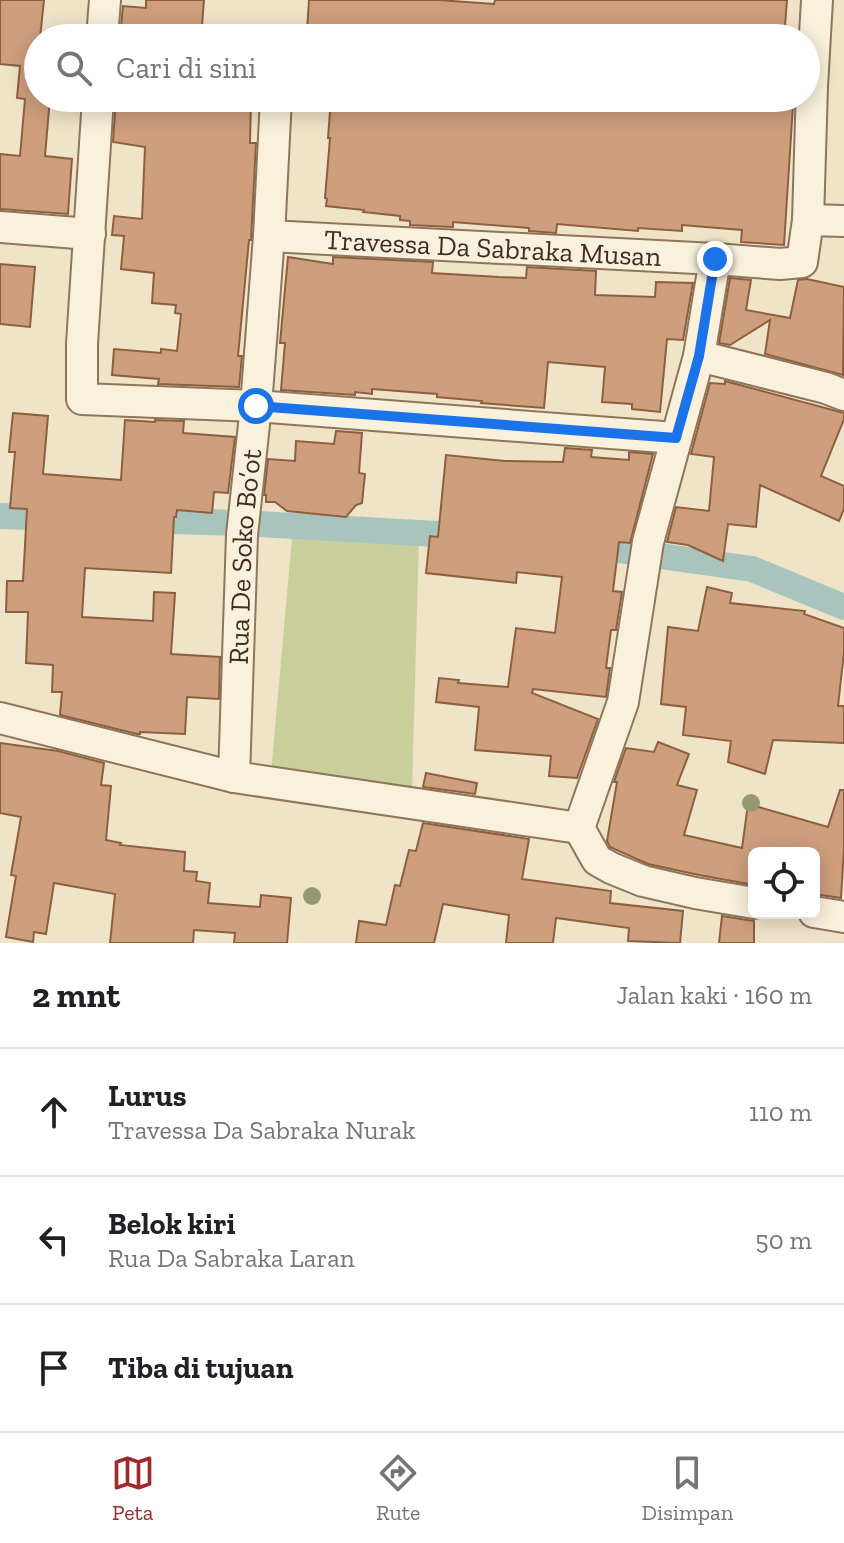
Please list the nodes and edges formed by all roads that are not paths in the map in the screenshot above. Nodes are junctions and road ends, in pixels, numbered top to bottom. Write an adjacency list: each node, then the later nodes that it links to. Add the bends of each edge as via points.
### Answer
1 (105, 0): 3 (street)
2 (817, 0): 4 (street)
3 (103, 24)
4 (815, 24)
5 (97, 112): 11 (street)
6 (275, 112): 12 (street, Rua De Soko Bo’ot)
7 (809, 112): 8 (street)
8 (808, 220): 9 (street); 13 (street, Travessa Da Sabraka Musan, via 802,262)
9 (844, 221)
10 (0, 227): 11 (street)
11 (90, 234): 16 (street, via 82,399)
12 (269, 236): 13 (street, Travessa Da Sabraka Musan); 16 (street, Rua De Soko Bo’ot)
13 (715, 259): 14 (street)
14 (699, 356): 15 (street); 17 (street)
15 (844, 395)
16 (256, 406): 17 (street); 19 (street, Rua De Soko Bo’ot, via 243,521)
17 (676, 438): 20 (street, via 646,556 623,702)
18 (0, 718): 19 (street)
19 (234, 777): 20 (street)
20 (579, 828): 21 (street, via 597,860 611,868 643,881)
21 (748, 902)
22 (820, 913): 23 (street)
23 (844, 917)

